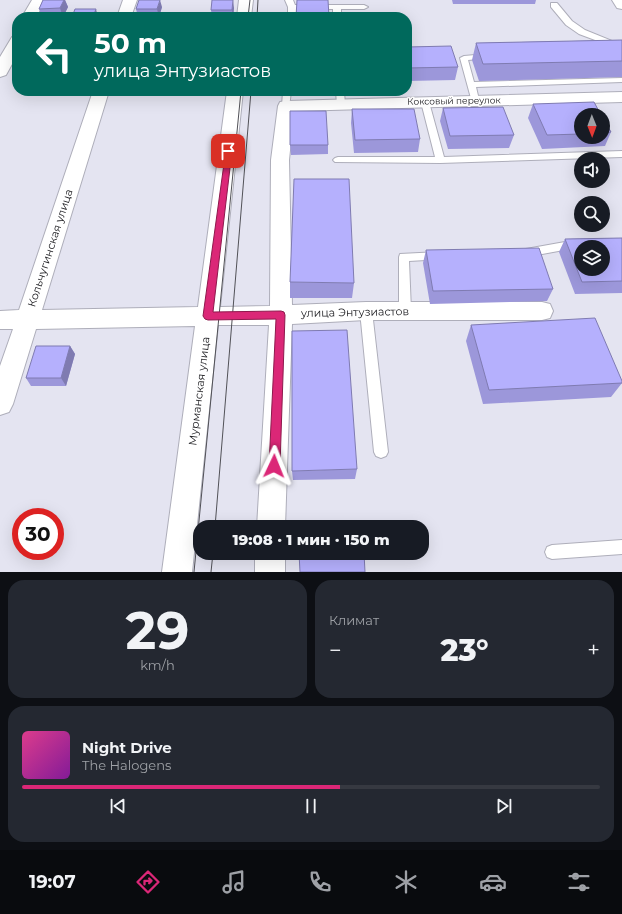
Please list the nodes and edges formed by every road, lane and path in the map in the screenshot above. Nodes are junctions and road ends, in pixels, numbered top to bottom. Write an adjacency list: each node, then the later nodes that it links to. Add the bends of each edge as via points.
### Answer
1 (39, 0): 11 (street)
2 (130, 0): 12 (street)
3 (246, 0): 13 (street)
4 (289, 0): 8 (lane)
5 (619, 0): 7 (street)
6 (554, 5): 16 (lane, via 569,23 582,32)
7 (622, 5)
8 (292, 7): 9 (lane); 14 (lane)
9 (337, 7): 10 (lane); 15 (lane)
10 (364, 7)
11 (32, 12)
12 (126, 12)
13 (245, 12)
14 (292, 12)
15 (337, 12)
16 (613, 45): 17 (lane); 18 (lane)
17 (598, 46)
18 (622, 48)
19 (12, 49): 21 (street)
20 (495, 55): 23 (lane, via 464,58)
21 (0, 72)
22 (622, 80): 23 (lane)
23 (473, 93): 26 (street, Коксовый переулок); 29 (street, Коксовый переулок)
24 (99, 96): 42 (street, Кольчугинская улица)
25 (234, 96): 40 (street, Мурманская улица)
26 (622, 97)
27 (286, 98): 28 (street, Коксовый переулок); 39 (street, via 280,160)
28 (340, 98): 29 (street, Коксовый переулок)
29 (425, 102): 32 (lane)
30 (622, 154): 32 (lane)
31 (338, 160): 32 (lane)
32 (440, 160)
33 (574, 245): 34 (lane, via 533,253)
34 (517, 253)
35 (449, 255): 37 (lane, via 404,257)
36 (366, 311): 37 (street, улица Энтузиастов); 39 (street, улица Энтузиастов); 44 (lane)
37 (405, 311): 38 (street, улица Энтузиастов)
38 (542, 311)
39 (281, 315): 40 (street, улица Энтузиастов); 45 (street)
40 (208, 316): 42 (street, улица Энтузиастов); 49 (street, Мурманская улица)
41 (0, 320): 42 (street, улица Энтузиастов)
42 (27, 321): 43 (street, Кольчугинская улица)
43 (0, 404)
44 (380, 452)
45 (272, 520)
46 (622, 547): 47 (lane)
47 (552, 552)
48 (270, 560): 50 (street)
49 (177, 572)
50 (270, 572)

